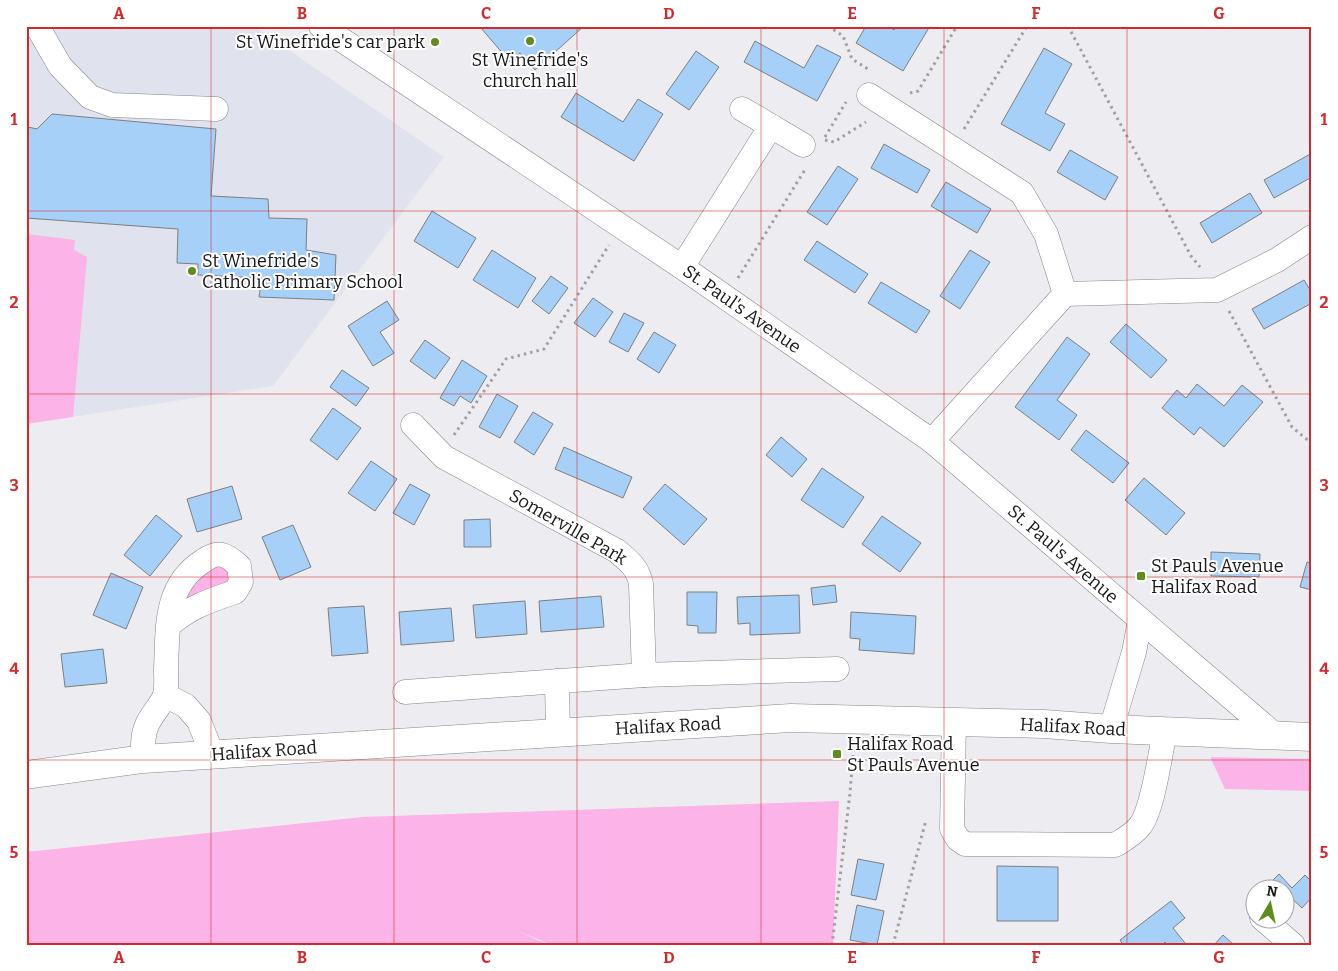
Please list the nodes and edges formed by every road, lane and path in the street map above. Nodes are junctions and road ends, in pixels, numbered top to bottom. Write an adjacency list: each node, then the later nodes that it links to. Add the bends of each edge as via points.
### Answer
1 (37, 26): 10 (street, via 60,66 90,97 112,105)
2 (321, 26): 14 (street, St. Paul's Avenue)
3 (828, 26): 7 (path, via 843,36 852,59 868,69)
4 (957, 26): 9 (path, via 918,91 901,95)
5 (1027, 26): 12 (path)
6 (1068, 26): 17 (path, via 1191,256)
7 (862, 91): 9 (street); 9 (path, via 823,140 834,142)
8 (742, 108): 11 (street)
9 (890, 108): 12 (street)
10 (216, 109)
11 (771, 126): 13 (street); 16 (street)
12 (952, 149): 18 (street, via 1022,193 1046,234)
13 (805, 155): 19 (path)
14 (621, 226): 16 (street, St. Paul's Avenue); 23 (path, via 544,349 506,359)
15 (1312, 237): 17 (street, via 1277,260)
16 (682, 267): 19 (street, St. Paul's Avenue)
17 (1217, 290): 18 (street); 22 (path, via 1292,427)
18 (1065, 294): 21 (street)
19 (726, 297): 21 (street, St. Paul's Avenue)
20 (413, 425): 23 (street, Somerville Park)
21 (932, 441): 24 (street, St. Paul's Avenue)
22 (1312, 446)
23 (441, 454): 27 (street, Somerville Park, via 617,551 632,563 641,584)
24 (1140, 621): 32 (street); 35 (street, St. Paul's Avenue)
25 (168, 626): 30 (street)
26 (837, 669): 27 (street)
27 (644, 675): 28 (street)
28 (557, 681): 29 (street); 34 (street)
29 (405, 692)
30 (165, 695): 38 (street, via 186,706 199,721); 39 (street, via 147,725)
31 (954, 722): 32 (highway, Halifax Road); 33 (street, via 952,829 965,844 1115,845 1140,826 1148,810); 34 (highway, Halifax Road, via 791,718)
32 (1111, 729): 33 (highway, Halifax Road)
33 (1165, 731): 35 (highway, Halifax Road)
34 (558, 733): 38 (highway, Halifax Road)
35 (1276, 736): 36 (highway, Halifax Road)
36 (1312, 737)
37 (854, 738): 43 (path)
38 (212, 754): 39 (highway, Halifax Road)
39 (142, 760): 40 (highway, Halifax Road)
40 (26, 775)
41 (927, 818): 44 (path)
42 (1273, 928): 45 (street)
43 (832, 945)
44 (893, 945)
45 (1293, 945)

